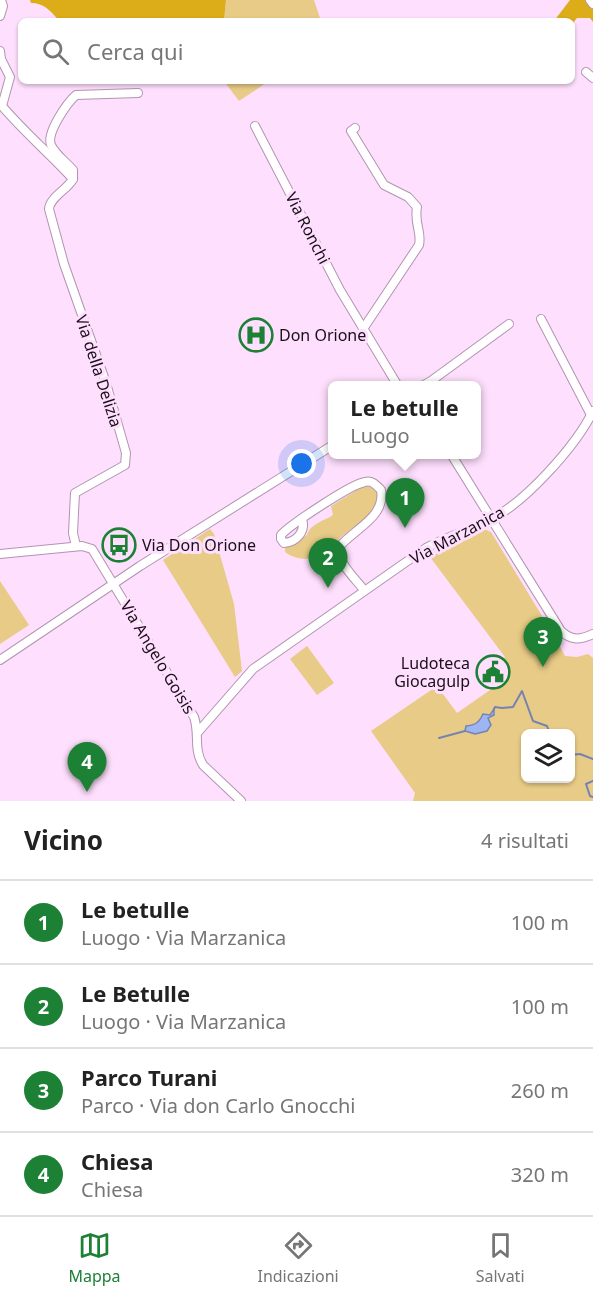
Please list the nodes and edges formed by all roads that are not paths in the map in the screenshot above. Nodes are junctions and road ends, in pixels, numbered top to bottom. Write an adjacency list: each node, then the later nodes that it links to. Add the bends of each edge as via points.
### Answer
1 (1, 0): 4 (street)
2 (590, 0): 3 (street)
3 (593, 4)
4 (0, 16)
5 (0, 51): 9 (street, via 10,77 2,106)
6 (138, 93): 9 (street, via 76,95 67,105 50,140 73,170)
7 (255, 126): 12 (street, Via Ronchi)
8 (355, 128): 12 (street, via 351,131 384,185 408,197 417,207 415,219 421,237)
9 (73, 179): 20 (street, Via della Delizia, via 49,208 64,264 106,383 126,461 75,493)
10 (541, 319): 15 (street, Via Marzanica)
11 (509, 324): 14 (street)
12 (363, 329): 13 (street, Via Ronchi)
13 (395, 381)
14 (432, 381)
15 (592, 413): 19 (street, Via Marzanica, via 578,436 540,480)
16 (328, 448): 22 (street, Via Angelo Goisis)
17 (454, 459): 19 (street)
18 (302, 519): 23 (street, via 352,486 370,481 381,490 381,506 339,547 343,563)
19 (491, 520): 23 (street, Via Marzanica, via 436,542); 24 (street, via 561,631 568,637)
20 (76, 546): 21 (street); 22 (street, Via Angelo Goisis, via 92,549)
21 (0, 554)
22 (114, 583): 25 (street); 26 (street, Via Angelo Goisis, via 195,717)
23 (364, 591): 26 (street, Via Marzanica, via 253,669)
24 (593, 634)
25 (0, 660)
26 (198, 732): 27 (street, Via Angelo Goisis, via 196,746 203,765)
27 (241, 801)

